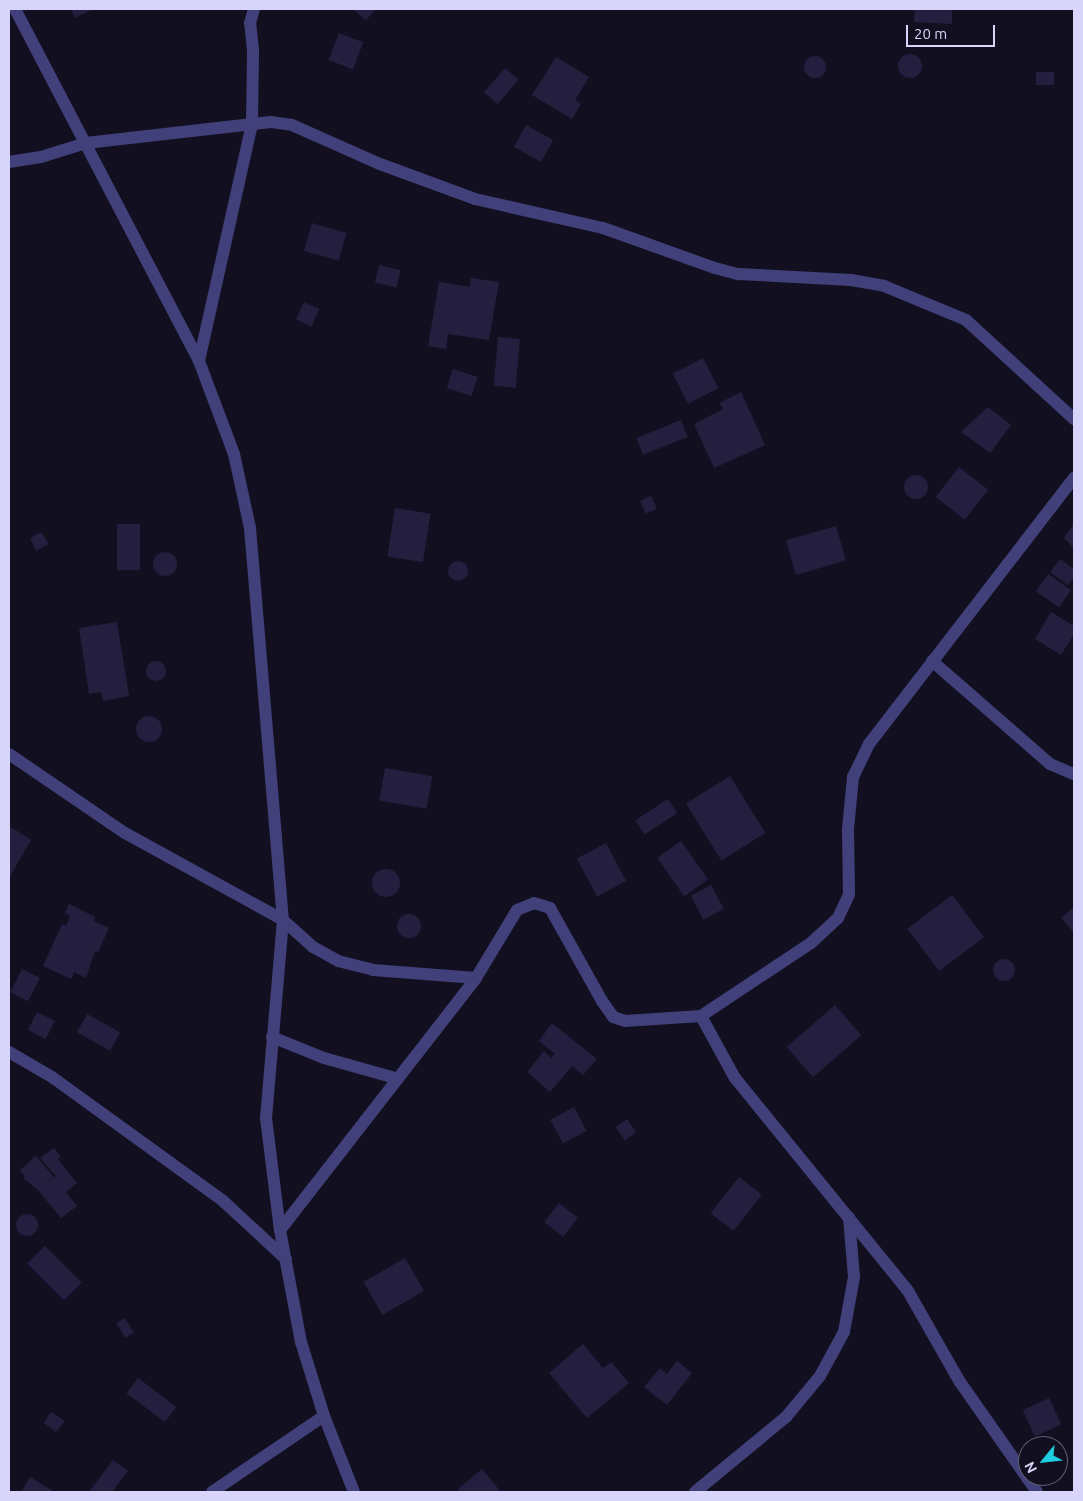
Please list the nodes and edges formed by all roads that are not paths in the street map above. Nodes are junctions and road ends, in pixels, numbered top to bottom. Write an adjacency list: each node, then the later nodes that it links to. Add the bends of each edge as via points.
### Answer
1 (15, 9): 4 (street)
2 (254, 9): 3 (street, via 250,23 254,50)
3 (252, 124): 4 (street); 6 (street); 7 (street, via 292,125 380,164 475,199 603,228 738,274 851,280 884,286 966,320)
4 (86, 143): 5 (street, via 41,157); 6 (street)
5 (9, 162)
6 (199, 361): 12 (street, via 234,454 250,528)
7 (1074, 419)
8 (1074, 478): 9 (street)
9 (932, 661): 11 (street, via 1050,764); 14 (street, via 869,744 852,777 848,829 849,894 838,918 811,943)
10 (9, 754): 12 (street, via 125,833)
11 (1074, 774)
12 (283, 920): 13 (street, via 312,947 338,961 373,970); 15 (street)
13 (476, 978): 14 (street, via 516,910 534,903 550,908 613,1017 640,1022); 17 (street)
14 (701, 1016): 18 (street, via 735,1078)
15 (272, 1037): 17 (street, via 324,1058); 19 (street, via 266,1118)
16 (9, 1052): 20 (street, via 52,1077 222,1200)
17 (395, 1078): 19 (street)
18 (849, 1217): 24 (street, via 854,1277 844,1332 820,1376 786,1417); 25 (street, via 908,1291 960,1382)
19 (280, 1230): 20 (street)
20 (286, 1259): 21 (street, via 302,1342)
21 (324, 1416): 22 (street); 23 (street)
22 (212, 1492)
23 (354, 1492)
24 (695, 1492)
25 (1037, 1492)

